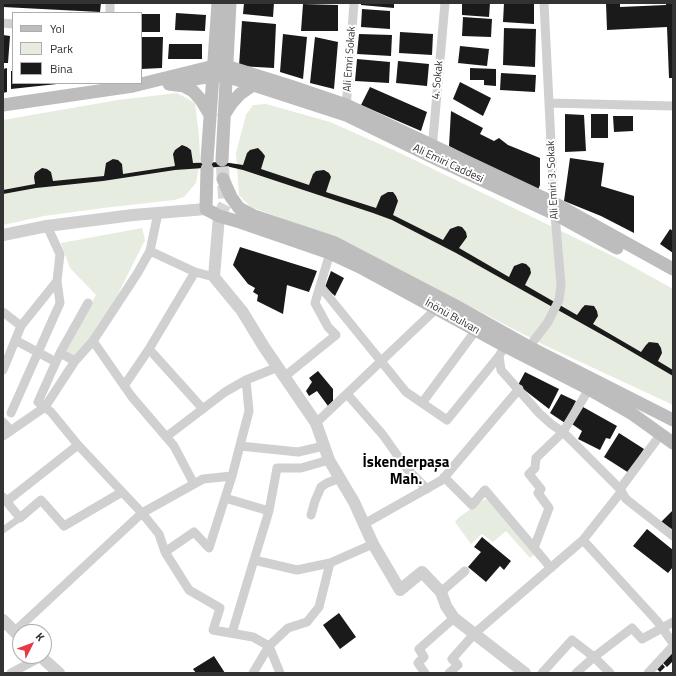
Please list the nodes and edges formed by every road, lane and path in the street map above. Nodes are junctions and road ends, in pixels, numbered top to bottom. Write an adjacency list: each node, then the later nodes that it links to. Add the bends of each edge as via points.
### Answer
1 (218, 3): 6 (main road)
2 (230, 3): 6 (main road)
3 (354, 3): 14 (street, Ali Emri Sokak)
4 (445, 3): 16 (street, 4. Sokak)
5 (544, 3): 11 (street, Ali Emiri 3. Sokak)
6 (220, 71): 7 (main road); 8 (main road, Ali Emiri Caddesi); 10 (main road); 14 (main road, via 290,86); 15 (main road)
7 (169, 84): 10 (main road, via 145,88); 15 (main road, via 184,86 193,91)
8 (253, 85): 14 (main road, Ali Emiri Caddesi); 15 (main road)
9 (109, 86): 10 (main road); 12 (main road)
10 (133, 86)
11 (549, 103): 13 (street); 20 (street, Ali Emiri 3. Sokak)
12 (3, 105)
13 (673, 106)
14 (346, 110): 16 (main road, Ali Emiri Caddesi)
15 (217, 116): 17 (main road); 19 (main road, via 207,165)
16 (432, 152): 20 (main road, Ali Emiri Caddesi)
17 (222, 160)
18 (223, 178): 40 (main road, via 239,208 335,244 449,302)
19 (206, 209): 21 (street); 22 (main road, İnönü Bulvarı)
20 (554, 209): 27 (main road); 30 (main road, Ali Emiri Caddesi); 40 (street, Ali Emiri 3. Sokak, via 560,300 548,322)
21 (158, 213): 23 (street); 25 (street)
22 (219, 216): 26 (main road, İnönü Bulvarı); 29 (street)
23 (47, 226): 24 (street); 31 (street, via 60,254)
24 (3, 235)
25 (150, 251): 28 (street); 39 (street)
26 (330, 253): 32 (street); 34 (main road, İnönü Bulvarı)
27 (673, 269)
28 (195, 272): 29 (street); 41 (street)
29 (214, 277): 49 (street, via 242,311)
30 (673, 278)
31 (57, 281): 36 (street); 42 (street, via 60,303)
32 (320, 286): 47 (street); 49 (street, via 315,303 328,327 336,335)
33 (88, 303): 44 (street)
34 (436, 309): 37 (main road, İnönü Bulvarı); 47 (street)
35 (3, 312): 36 (street)
36 (21, 326): 38 (street)
37 (476, 330): 43 (main road, İnönü Bulvarı); 55 (street)
38 (16, 340): 42 (street); 48 (street)
39 (93, 341): 45 (street); 51 (street)
40 (529, 347): 59 (main road)
41 (149, 349): 51 (street); 57 (street)
42 (38, 351): 46 (street); 58 (street)
43 (502, 351): 52 (street, via 501,370); 53 (main road, İnönü Bulvarı); 55 (street, via 447,420)
44 (60, 354): 45 (street); 46 (street)
45 (75, 361): 56 (street)
46 (56, 362): 56 (street, via 38,402)
47 (382, 362): 54 (street); 55 (street, via 406,392)
48 (3, 370)
49 (281, 372): 50 (street); 61 (street)
50 (246, 380): 57 (street); 68 (street, via 249,411)
51 (124, 386): 65 (street)
52 (519, 389): 62 (street, via 547,420); 72 (street)
53 (589, 389): 62 (street); 64 (main road, İnönü Bulvarı)
54 (347, 394): 61 (street); 75 (street, via 407,469)
55 (422, 403)
56 (45, 407): 63 (street); 67 (street, via 52,412)
57 (203, 409): 65 (street)
58 (11, 413)
59 (673, 420)
60 (3, 422): 63 (street)
61 (316, 423): 69 (street)
62 (564, 432): 76 (street); 89 (street, via 536,458 534,468 529,474 541,489 538,493 549,508)
63 (7, 433)
64 (661, 434): 66 (main road, İnönü Bulvarı); 76 (street)
65 (166, 437): 74 (street, via 174,446)
66 (673, 443)
67 (78, 445): 77 (street); 79 (street)
68 (240, 446): 69 (street, via 298,452); 71 (street)
69 (324, 446): 70 (street)
70 (329, 460): 73 (street); 80 (street, via 301,468 277,468)
71 (232, 476): 74 (street, via 203,478); 78 (street)
72 (444, 477): 75 (street); 89 (street, via 472,505 485,490)
73 (340, 478): 82 (street, via 321,487); 84 (street)
74 (194, 484): 81 (street)
75 (427, 489): 84 (street)
76 (620, 491): 86 (street, via 626,499); 87 (street)
77 (122, 492): 81 (street); 83 (street, via 64,526 41,500)
78 (225, 498): 80 (street); 90 (street, via 209,548 194,532)
79 (5, 499): 83 (street)
80 (269, 511): 91 (street)
81 (142, 513): 90 (street, via 159,534); 99 (street)
82 (311, 515)
83 (20, 518): 85 (street)
84 (364, 524): 88 (street)
85 (3, 530)
86 (673, 536)
87 (583, 540): 93 (street); 101 (street)
88 (373, 544): 92 (street); 95 (street, via 400,590 422,572)
89 (534, 548): 93 (street)
90 (165, 552): 102 (street, via 189,590 220,608 213,630)
91 (254, 560): 92 (street, via 297,570); 102 (street)
92 (330, 563): 105 (street, via 319,607 307,622 288,628)
93 (551, 568): 103 (street)
94 (465, 571): 95 (street)
95 (441, 592): 96 (street)
96 (454, 618): 103 (street); 114 (street, via 419,649 424,657 418,663)
97 (3, 621): 100 (street)
98 (673, 622): 101 (street)
99 (27, 624)
100 (12, 629)
101 (662, 629): 104 (street); 107 (street, via 642,639 632,628)
102 (232, 633): 105 (street, via 253,637)
103 (475, 633): 115 (street, via 452,660 458,665); 116 (street)
104 (673, 643)
105 (269, 646): 112 (street); 113 (street)
106 (673, 646): 120 (street)
107 (594, 657): 117 (street, via 572,640); 118 (street); 119 (street)
108 (28, 664): 110 (street)
109 (49, 664): 111 (street)
110 (11, 673)
111 (60, 673)
112 (253, 673)
113 (280, 673)
114 (425, 673)
115 (449, 673)
116 (525, 673)
117 (542, 673)
118 (576, 673)
119 (610, 673)
120 (648, 673)

